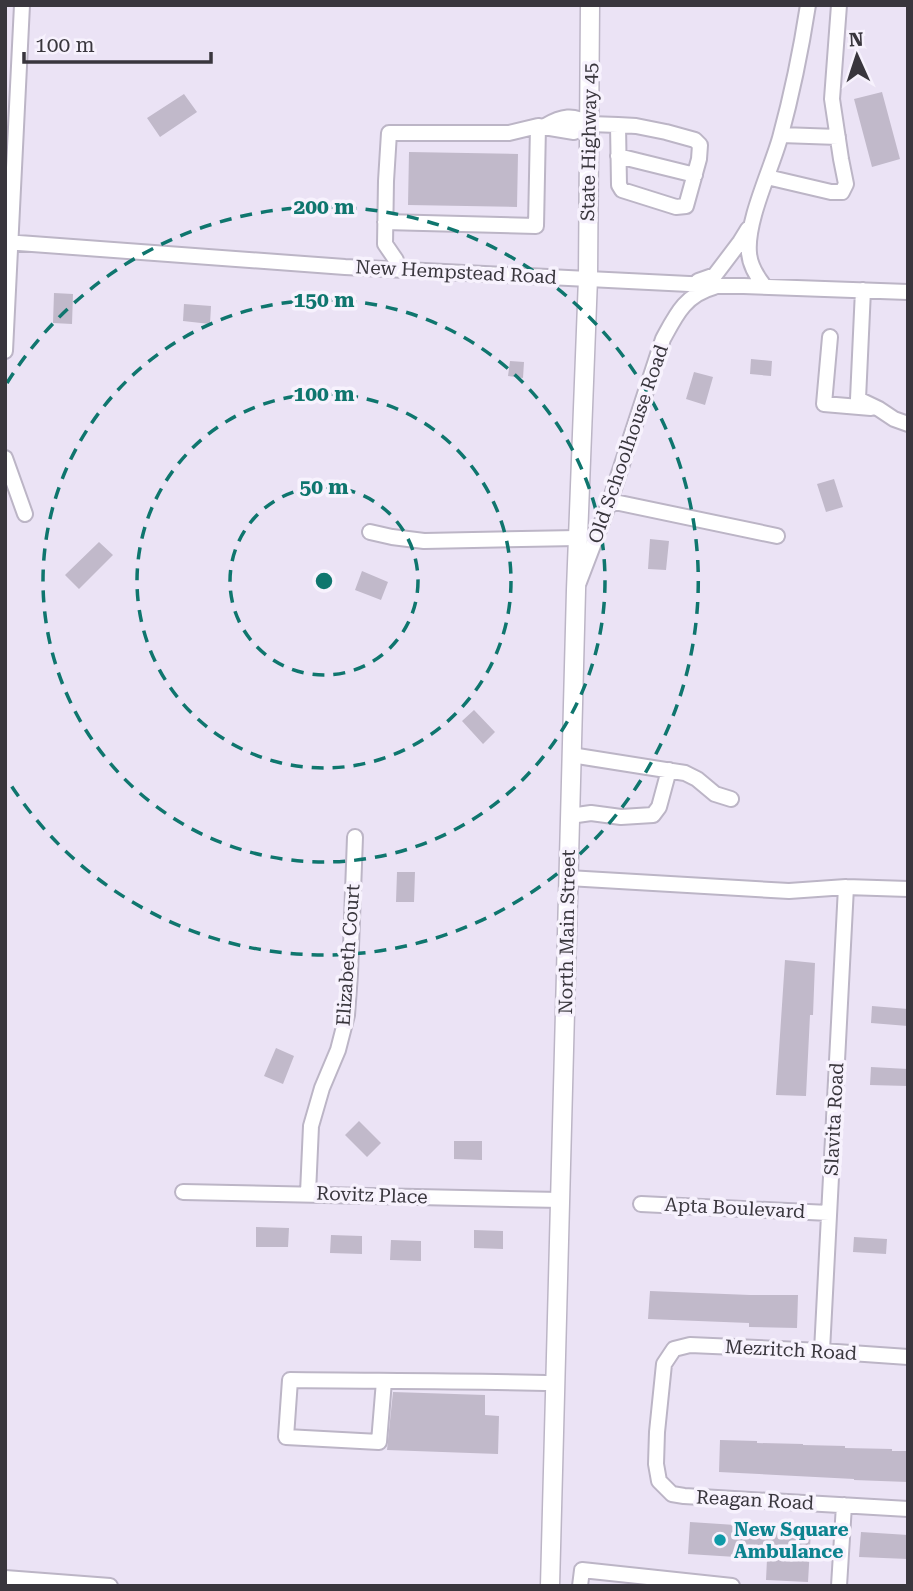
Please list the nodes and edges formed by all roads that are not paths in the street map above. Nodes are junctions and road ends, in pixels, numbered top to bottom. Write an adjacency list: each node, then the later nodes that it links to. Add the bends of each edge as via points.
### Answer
1 (22, 5): 15 (street)
2 (590, 5): 5 (main road, State Highway 45)
3 (808, 5): 8 (street)
4 (839, 5): 9 (street, via 832,99)
5 (590, 124): 6 (street); 7 (street, via 577,117); 17 (main road, State Highway 45)
6 (618, 125): 10 (street); 11 (street, via 695,141 700,145)
7 (541, 126): 14 (street, via 509,133 389,133); 14 (street, via 536,226)
8 (781, 135): 9 (street); 12 (street)
9 (838, 137): 12 (street, via 846,184 842,192)
10 (618, 156): 11 (street); 11 (street, via 622,190 676,207 686,206)
11 (695, 175)
12 (767, 177): 13 (street)
13 (754, 219): 18 (street, via 715,275); 20 (street, via 749,255)
14 (385, 222): 16 (street, via 385,244)
15 (8, 243): 16 (street, New Hempstead Road); 24 (street)
16 (396, 268): 17 (street, New Hempstead Road)
17 (588, 278): 18 (street, New Hempstead Road); 32 (main road, North Main Street)
18 (689, 284): 19 (street, New Hempstead Road)
19 (723, 285): 20 (street, New Hempstead Road); 28 (street, Old Schoolhouse Road, via 690,297 663,339)
20 (765, 287): 21 (street, New Hempstead Road)
21 (863, 290): 22 (street, New Hempstead Road); 25 (street, via 858,399)
22 (908, 292)
23 (830, 337): 25 (street, via 824,404)
24 (5, 351)
25 (879, 408): 26 (street)
26 (908, 424)
27 (5, 458): 29 (street)
28 (610, 501): 31 (street); 33 (street, Old Schoolhouse Road)
29 (24, 514)
30 (370, 532): 32 (street, via 425,541)
31 (777, 536)
32 (578, 538): 33 (main road, North Main Street)
33 (576, 590): 34 (main road, North Main Street)
34 (571, 755): 35 (street); 37 (main road, North Main Street)
35 (669, 770): 36 (street, via 685,773); 37 (street, via 653,815)
36 (732, 799)
37 (569, 816): 39 (main road, North Main Street)
38 (355, 837): 43 (street, Elizabeth Court, via 347,1015 311,1126)
39 (568, 878): 40 (street, via 789,891); 44 (main road, North Main Street)
40 (846, 887): 41 (street); 46 (street, Slavita Road)
41 (908, 889)
42 (183, 1192): 43 (street, Rovitz Place)
43 (308, 1193): 44 (street, Rovitz Place)
44 (561, 1200): 51 (main road, North Main Street)
45 (640, 1204): 46 (street, Apta Boulevard)
46 (829, 1213): 48 (street, Slavita Road)
47 (674, 1349): 48 (street, Mezritch Road, via 690,1345); 52 (street, Reagan Road, via 664,1364 656,1443 659,1481 672,1494)
48 (822, 1351): 49 (street, Mezritch Road)
49 (908, 1357)
50 (384, 1381): 50 (street, via 290,1380 286,1437 379,1442); 51 (street)
51 (556, 1383): 56 (main road, North Main Street)
52 (844, 1505): 53 (street, Reagan Road); 59 (street)
53 (908, 1509)
54 (5, 1578): 55 (street)
55 (110, 1586)
56 (550, 1586)
57 (580, 1586): 58 (street, via 582,1570)
58 (732, 1586)
59 (839, 1586)

